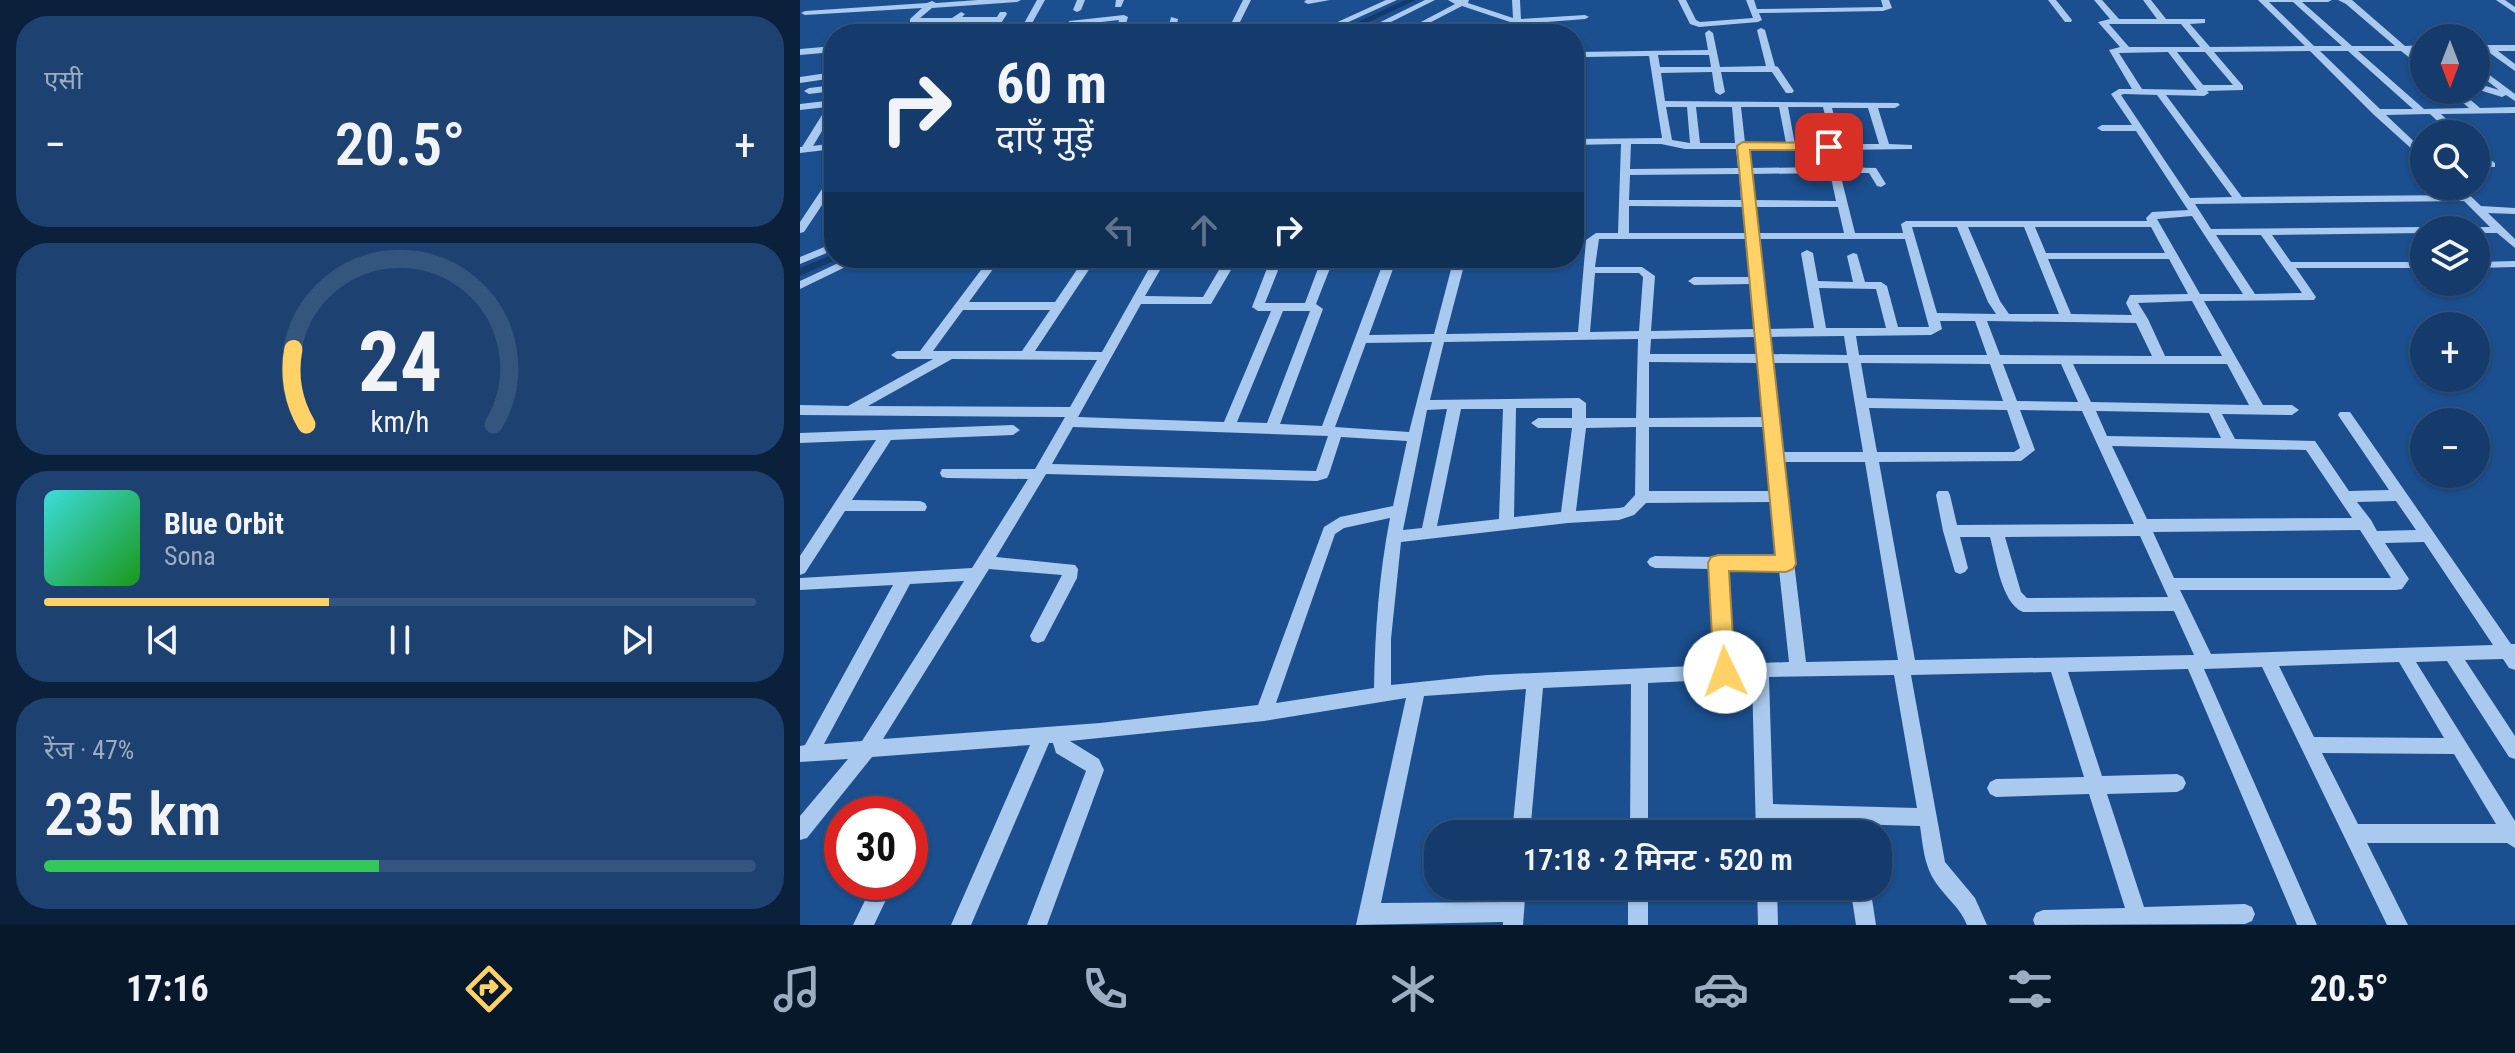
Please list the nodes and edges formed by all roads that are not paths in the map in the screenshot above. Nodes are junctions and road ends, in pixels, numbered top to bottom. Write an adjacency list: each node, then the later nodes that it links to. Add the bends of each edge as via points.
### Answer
1 (815, 0): 29 (street)
2 (1015, 0): 23 (street); 31 (street)
3 (1041, 0): 41 (street)
4 (1081, 0): 26 (street)
5 (1247, 0): 45 (street)
6 (1326, 0): 24 (street)
7 (1393, 0): 46 (street)
8 (1431, 0): 47 (street)
9 (1452, 0): 25 (street)
10 (1516, 0): 38 (street)
11 (1682, 0): 27 (street, via 1696,25 1757,20)
12 (1750, 0): 27 (street)
13 (1885, 0): 27 (street, via 1888,8 1883,9)
14 (2052, 0): 34 (street)
15 (2098, 0): 39 (street)
16 (2147, 0): 35 (street)
17 (2262, 0): 18 (street); 56 (street)
18 (2295, 0): 19 (street); 57 (street)
19 (2328, 0)
20 (2342, 0): 58 (street)
21 (2500, 0): 28 (street)
22 (933, 2): 23 (street); 29 (street); 33 (street, via 913,21)
23 (973, 2): 33 (street)
24 (1308, 2)
25 (1465, 2): 38 (street); 48 (street)
26 (1077, 10)
27 (1756, 11)
28 (2515, 11)
29 (802, 15)
30 (1585, 17): 38 (street)
31 (1000, 19): 33 (street); 40 (street)
32 (1174, 19): 44 (street)
33 (954, 20)
34 (2068, 20)
35 (2163, 21): 36 (street); 39 (street)
36 (2183, 21): 37 (street); 53 (street)
37 (2202, 21)
38 (1518, 22)
39 (2117, 22): 51 (street, via 2102,22)
40 (997, 24)
41 (1028, 24)
42 (1072, 24): 43 (street, via 1124,17)
43 (1122, 24)
44 (1173, 24)
45 (1235, 24)
46 (1338, 24)
47 (1381, 24)
48 (1429, 24)
49 (1761, 30): 68 (street)
50 (1709, 33): 63 (street)
51 (2125, 48): 52 (street); 82 (street, via 2113,52)
52 (2169, 48): 53 (street); 76 (street)
53 (2208, 48): 56 (street); 76 (street, via 2240,88)
54 (2490, 48): 55 (street)
55 (2515, 48)
56 (2312, 49): 57 (street); 98 (street)
57 (2350, 49): 58 (street); 97 (street)
58 (2403, 49): 59 (street); 66 (street)
59 (2410, 49)
60 (2490, 49): 69 (street)
61 (824, 50): 62 (street)
62 (800, 52)
63 (1713, 52): 65 (street); 67 (street)
64 (1584, 53): 65 (street)
65 (1653, 53): 70 (street)
66 (2410, 55)
67 (1716, 68): 68 (street); 70 (street); 81 (street)
68 (1771, 68): 80 (street)
69 (2515, 68)
70 (1656, 70): 86 (street)
71 (824, 76): 73 (street)
72 (2490, 79): 74 (street)
73 (800, 80)
74 (2495, 83): 75 (street); 84 (street)
75 (2515, 83)
76 (2200, 88): 83 (street, via 2204,93)
77 (824, 89): 79 (street)
78 (2490, 90): 84 (street)
79 (809, 91)
80 (1789, 91)
81 (1720, 92)
82 (2139, 92): 83 (street); 102 (street, via 2116,93)
83 (2160, 93): 123 (street)
84 (2514, 97)
85 (824, 104): 94 (street)
86 (1663, 104): 88 (street); 106 (street)
87 (2470, 104): 95 (street)
88 (1691, 105): 89 (street); 109 (street)
89 (1736, 105): 90 (street); 110 (street)
90 (1783, 105): 91 (street); 111 (street)
91 (1827, 105): 92 (street); 112 (street)
92 (1872, 105): 93 (street); 114 (street)
93 (1895, 105)
94 (800, 107)
95 (2477, 110): 96 (street); 97 (street)
96 (2515, 110)
97 (2426, 111): 98 (street); 100 (street)
98 (2376, 112): 108 (street)
99 (824, 119): 103 (street)
100 (2438, 120)
101 (2102, 128): 102 (street)
102 (2138, 128): 125 (street)
103 (817, 131): 104 (street); 116 (street)
104 (800, 133)
105 (1584, 142): 107 (street)
106 (1665, 142): 107 (street); 109 (street)
107 (1626, 143): 118 (street)
108 (2410, 144)
109 (1695, 146): 110 (street)
110 (1743, 146): 111 (street); 119 (street)
111 (1791, 146): 112 (street)
112 (1833, 146): 114 (street); 117 (street)
113 (824, 147): 116 (street)
114 (1885, 147): 115 (street)
115 (1909, 147)
116 (803, 149)
117 (1835, 171): 119 (street); 120 (street, via 1872,170); 128 (street)
118 (1626, 172): 119 (street); 126 (street)
119 (1745, 172): 127 (street)
120 (1881, 184)
121 (824, 194): 135 (street)
122 (2410, 198): 123 (street)
123 (2239, 200): 125 (street)
124 (2468, 200): 129 (street)
125 (2186, 201): 131 (street)
126 (1625, 203): 127 (street); 143 (street)
127 (1747, 204): 128 (street); 146 (street)
128 (1843, 204): 144 (street)
129 (2479, 209): 130 (street); 137 (street)
130 (2515, 211)
131 (2193, 213): 132 (street, via 2156,214); 140 (street)
132 (2153, 224): 134 (street); 152 (street)
133 (1962, 225): 134 (street); 145 (street, via 1906,224); 183 (street)
134 (2029, 225): 151 (street)
135 (800, 230)
136 (2490, 230): 137 (street)
137 (2499, 230): 147 (street)
138 (2404, 231): 139 (street); 141 (street); 142 (street)
139 (2410, 231)
140 (2208, 232): 141 (street); 174 (street)
141 (2265, 232): 155 (street)
142 (2410, 234)
143 (1623, 236): 146 (street); 167 (street, via 1594,238)
144 (1850, 236): 145 (street); 146 (street)
145 (1909, 236): 180 (street)
146 (1751, 237): 168 (street)
147 (2515, 245)
148 (824, 250): 153 (street)
149 (1807, 253): 171 (street)
150 (1853, 256): 170 (street)
151 (2040, 256): 152 (street); 181 (street)
152 (2172, 256): 173 (street)
153 (800, 261)
154 (2515, 264): 157 (street)
155 (2289, 265): 156 (street); 174 (street, via 2310,297)
156 (2410, 265)
157 (2490, 265)
158 (837, 268): 172 (street)
159 (989, 268): 176 (street)
160 (1084, 268): 177 (street)
161 (1155, 268): 175 (street)
162 (1226, 268): 175 (street, via 1207,301)
163 (1273, 268): 179 (street, via 1256,305)
164 (1324, 268): 178 (street)
165 (1387, 268): 192 (street)
166 (1457, 268): 191 (street)
167 (1591, 270): 189 (street); 190 (street, via 1648,273)
168 (1755, 280): 169 (street); 188 (street)
169 (1694, 281)
170 (1859, 283): 171 (street); 185 (street, via 1881,286)
171 (1811, 284): 187 (street)
172 (800, 285)
173 (2194, 298): 174 (street); 184 (street, via 2137,297 2132,303); 203 (street)
174 (2252, 298)
175 (1137, 300): 197 (street)
176 (960, 306): 177 (street); 193 (street)
177 (1058, 306): 196 (street)
178 (1309, 307): 179 (street); 223 (street, via 1317,309)
179 (1278, 308): 222 (street)
180 (1934, 317): 182 (street); 185 (street, via 1934,330)
181 (2066, 318): 183 (street); 184 (street)
182 (1980, 319): 183 (street); 201 (street)
183 (2006, 319)
184 (2142, 319): 204 (street)
185 (1893, 331): 186 (street)
186 (1849, 332): 187 (street); 198 (street)
187 (1821, 333): 188 (street)
188 (1761, 334): 190 (street); 200 (street)
189 (1584, 335): 190 (street); 191 (street)
190 (1646, 335): 199 (street)
191 (1440, 336): 192 (street); 208 (street)
192 (1361, 339): 225 (street)
193 (924, 354): 194 (street); 195 (street)
194 (897, 355)
195 (951, 355): 196 (street); 215 (street)
196 (1026, 355): 197 (street)
197 (1105, 356): 217 (street)
198 (1853, 357): 200 (street); 201 (street); 206 (street)
199 (1643, 358): 200 (street); 219 (street)
200 (1763, 358): 220 (street)
201 (1994, 359): 202 (street); 209 (street)
202 (2065, 360): 204 (street); 210 (street)
203 (2230, 360): 204 (street); 213 (street)
204 (2161, 361)
205 (1510, 403): 207 (street); 218 (street, via 1579,403); 244 (street)
206 (1861, 403): 209 (street); 232 (street)
207 (1455, 404): 208 (street); 249 (street)
208 (1422, 405): 227 (street)
209 (2011, 405): 210 (street); 232 (street, via 2025,454)
210 (2087, 407): 212 (street); 229 (street)
211 (800, 410): 215 (street)
212 (2214, 410): 213 (street); 230 (street)
213 (2259, 410): 214 (street)
214 (2292, 410)
215 (849, 411): 217 (street)
216 (2345, 415): 236 (street)
217 (1072, 417): 222 (street); 233 (street)
218 (1579, 421): 219 (street); 221 (street); 243 (street)
219 (1642, 421): 220 (street); 238 (street)
220 (1770, 422): 231 (street)
221 (1538, 423)
222 (1228, 428): 223 (street)
223 (1272, 428): 225 (street)
224 (1013, 430): 226 (street)
225 (1332, 431): 227 (street); 233 (street, via 1322,474 1317,476)
226 (887, 434): 228 (street); 240 (street)
227 (1416, 437): 242 (street)
228 (800, 438)
229 (2104, 441): 230 (street); 245 (street)
230 (2230, 442): 239 (street, via 2310,445)
231 (1773, 457): 232 (street); 237 (street)
232 (1870, 457): 269 (street)
233 (1040, 471): 234 (street); 255 (street)
234 (947, 473)
235 (1943, 495): 247 (street)
236 (2401, 495): 239 (street); 250 (street)
237 (1778, 496): 238 (street); 254 (street)
238 (1642, 497): 243 (street, via 1619,514)
239 (2348, 497): 248 (street)
240 (841, 505): 241 (street); 257 (street)
241 (920, 507)
242 (1399, 510): 251 (street); 277 (street, via 1340,523 1329,531)
243 (1568, 517): 244 (street)
244 (1506, 525): 249 (street)
245 (2145, 527): 246 (street); 248 (street); 260 (street)
246 (1996, 530): 247 (street); 261 (street, via 2014,595 2023,605)
247 (1950, 531): 256 (street)
248 (2370, 531): 250 (street); 260 (street, via 2400,582)
249 (1428, 534): 251 (street)
250 (2427, 536): 264 (street)
251 (1394, 537): 276 (street, via 1382,620)
252 (1655, 562): 253 (street)
253 (1718, 563): 254 (street); 272 (street)
254 (1786, 564): 270 (street)
255 (981, 568): 258 (street); 262 (street, via 1070,569); 281 (street)
256 (1960, 568)
257 (800, 569)
258 (905, 578): 259 (street); 283 (street)
259 (800, 584)
260 (2170, 584): 261 (street)
261 (2180, 604): 267 (street)
262 (1038, 636)
263 (2452, 654): 264 (street); 265 (street); 282 (street)
264 (2512, 655)
265 (2404, 656): 266 (street); 280 (street)
266 (2267, 660): 267 (street); 279 (street)
267 (2200, 662): 268 (street); 313 (street)
268 (2057, 665): 269 (street); 285 (street)
269 (1905, 668): 270 (street); 288 (street)
270 (1798, 669): 271 (street)
271 (1760, 670): 272 (street); 287 (street)
272 (1725, 672): 273 (street)
273 (1640, 676): 274 (street); 290 (street)
274 (1535, 681): 275 (street); 289 (street)
275 (1417, 689): 276 (street); 303 (street)
276 (1382, 694): 277 (street)
277 (1264, 713): 278 (street)
278 (1052, 735): 281 (street); 307 (street); 308 (street, via 1095,770)
279 (2308, 745): 280 (street); 295 (street)
280 (2458, 746): 296 (street)
281 (867, 749): 283 (street); 294 (street)
282 (2515, 751)
283 (805, 754)
284 (2177, 783): 285 (street)
285 (2095, 785): 286 (street); 305 (street)
286 (1996, 788)
287 (1765, 813): 291 (street); 292 (street)
288 (1926, 817): 293 (street); 312 (street, via 1942,877 1964,896)
289 (1522, 820)
290 (1639, 820)
291 (1765, 820)
292 (1812, 820)
293 (1892, 821)
294 (800, 831)
295 (2352, 833): 296 (street); 314 (street)
296 (2514, 837)
297 (876, 900): 306 (street)
298 (1638, 900): 309 (street)
299 (1767, 900): 310 (street)
300 (1862, 900): 311 (street)
301 (2245, 914): 305 (street)
302 (1513, 918): 303 (street)
303 (1367, 919)
304 (2043, 920): 305 (street)
305 (2139, 921)
306 (863, 925)
307 (961, 925)
308 (1037, 925)
309 (1638, 925)
310 (1768, 925)
311 (1866, 925)
312 (1977, 925)
313 (2307, 925)
314 (2398, 925)

